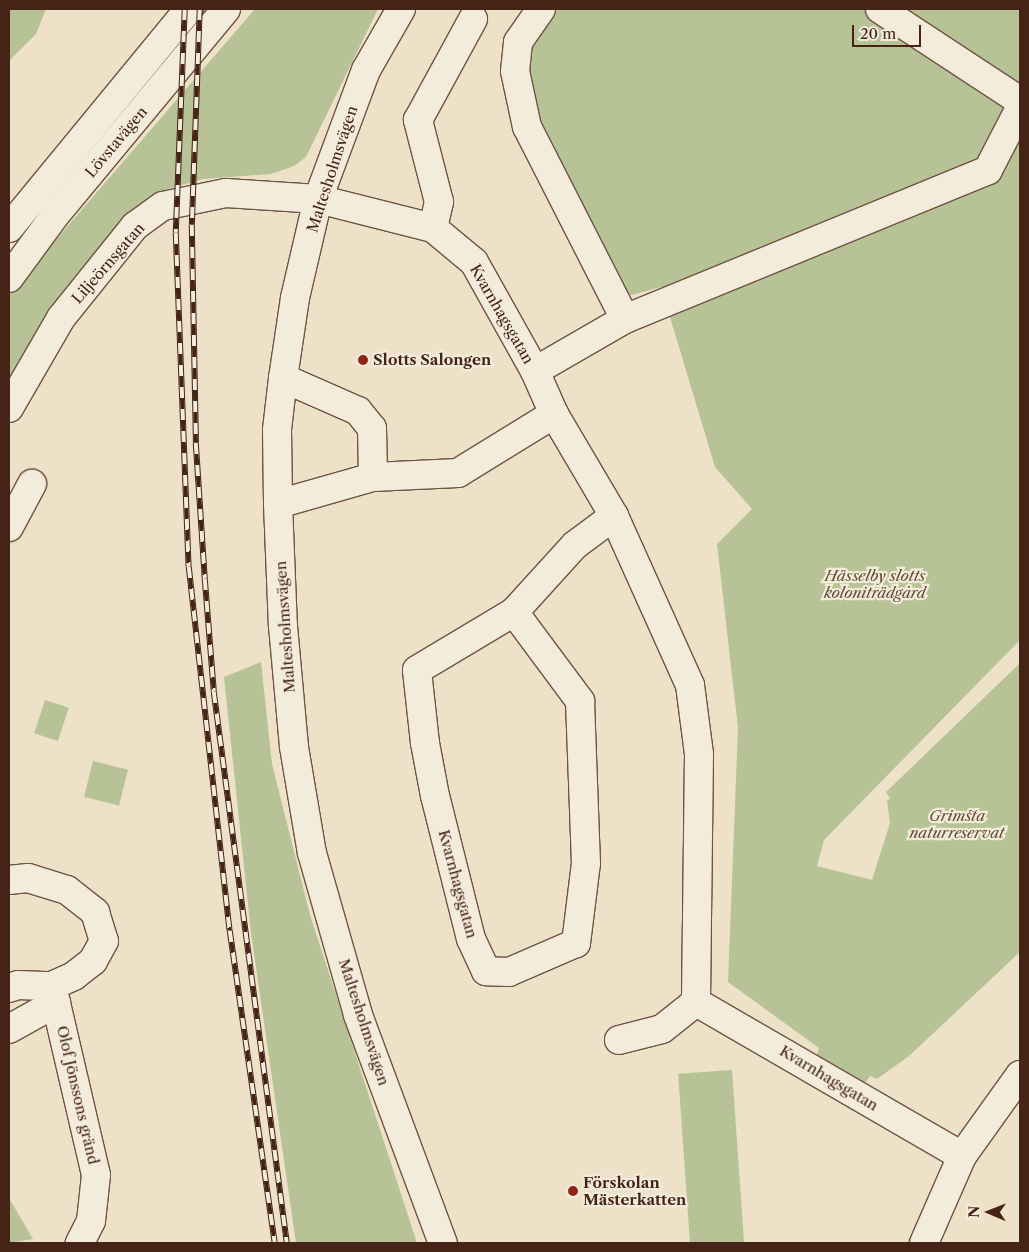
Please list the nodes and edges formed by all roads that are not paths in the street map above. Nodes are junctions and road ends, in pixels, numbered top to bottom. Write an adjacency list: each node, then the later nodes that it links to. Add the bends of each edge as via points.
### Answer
1 (189, 9): 10 (street, Lövstavägen)
2 (226, 9): 12 (street, Lövstavägen, via 56,214)
3 (401, 9): 9 (street, Maltesholmsvägen, via 366,70)
4 (542, 9): 13 (street, via 518,42 515,71 527,127)
5 (880, 9): 7 (street)
6 (473, 19): 11 (street, via 418,120 439,202)
7 (1020, 101)
8 (1020, 108): 13 (street, via 988,170)
9 (318, 199): 11 (street, Kvarnhagsgatan); 15 (street, Maltesholmsvägen); 16 (street, Liljeörnsgatan, via 226,193 163,206 135,226 61,318)
10 (9, 228)
11 (433, 228): 14 (street, Kvarnhagsgatan, via 474,262)
12 (9, 278)
13 (626, 319): 14 (street)
14 (535, 371): 17 (street, Kvarnhagsgatan)
15 (282, 378): 18 (street, via 358,411 372,428); 20 (street, Maltesholmsvägen, via 277,430)
16 (9, 408)
17 (554, 414): 18 (street, via 458,473); 21 (street, Kvarnhagsgatan)
18 (373, 477): 20 (street)
19 (32, 484): 22 (street)
20 (278, 504): 33 (street, Maltesholmsvägen, via 283,626 294,747 312,853 358,1015)
21 (614, 516): 23 (street, Kvarnhagsgatan, via 574,545); 27 (street, Kvarnhagsgatan, via 690,685 700,754)
22 (9, 527)
23 (514, 612): 23 (street, Kvarnhagsgatan, via 417,670 435,796 471,939 486,971 508,972 576,943 586,863 580,700)
24 (9, 880): 26 (street, via 28,878 67,890 95,912 104,941 93,961)
25 (9, 988): 26 (street, via 18,984)
26 (54, 994): 28 (street); 32 (street, Olof Jönssons gränd, via 96,1175 91,1221)
27 (696, 1002): 29 (street, via 662,1029); 31 (street, Kvarnhagsgatan)
28 (9, 1029)
29 (619, 1040)
30 (1020, 1075): 31 (street)
31 (962, 1156): 34 (street)
32 (80, 1243)
33 (443, 1243)
34 (924, 1243)

